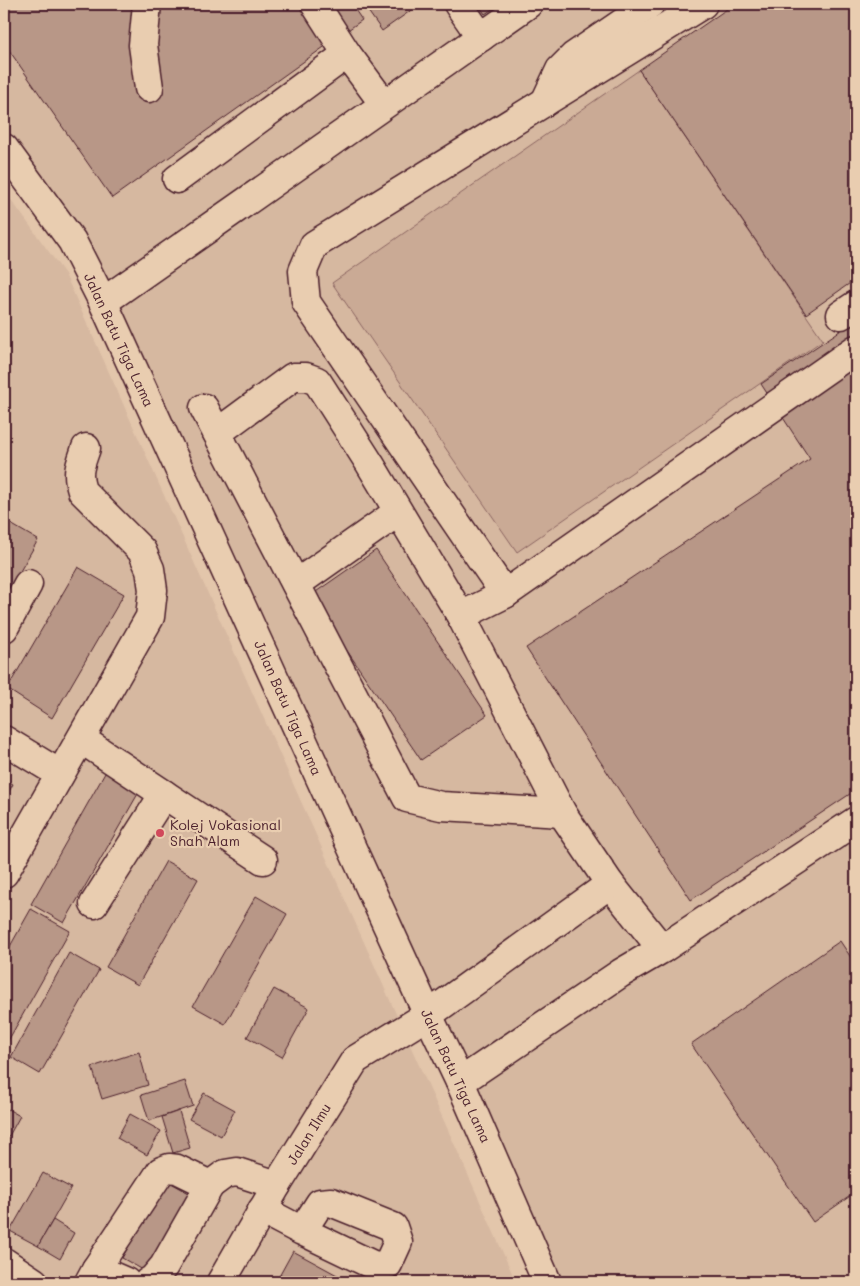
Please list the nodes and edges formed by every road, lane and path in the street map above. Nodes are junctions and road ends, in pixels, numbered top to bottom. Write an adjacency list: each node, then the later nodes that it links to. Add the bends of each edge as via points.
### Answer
1 (147, 4): 9 (main road, via 143,45)
2 (314, 4): 8 (main road)
3 (458, 4): 7 (main road)
4 (528, 4): 7 (main road)
5 (650, 4): 10 (main road, via 574,56 560,70)
6 (703, 4): 10 (main road)
7 (481, 37): 11 (main road)
8 (347, 54): 11 (main road); 13 (main road)
9 (149, 88)
10 (545, 102): 22 (main road, via 314,244 303,271 306,302)
11 (384, 104): 14 (main road)
12 (4, 148): 14 (main road, Jalan Batu Tiga Lama, via 72,242)
13 (177, 179)
14 (103, 302): 36 (main road, Jalan Batu Tiga Lama)
15 (856, 349): 22 (main road)
16 (204, 408): 17 (main road)
17 (217, 433): 19 (main road, via 293,377 317,381); 21 (main road)
18 (86, 448): 25 (main road, via 78,470 82,491 142,551 150,569 153,590 150,617)
19 (398, 512): 21 (main road); 23 (main road)
20 (28, 584): 24 (main road)
21 (296, 584): 29 (main road, via 407,798 441,806)
22 (505, 594): 23 (main road)
23 (461, 616): 29 (main road)
24 (4, 628)
25 (80, 739): 27 (main road); 28 (main road)
26 (4, 740): 27 (main road)
27 (60, 774): 32 (main road)
28 (164, 794): 31 (main road); 34 (main road)
29 (562, 813): 33 (main road)
30 (856, 821): 35 (main road)
31 (263, 860)
32 (4, 873)
33 (610, 884): 35 (main road); 36 (main road, Jalan Ilmu)
34 (94, 904)
35 (662, 949): 37 (main road, via 621,973)
36 (428, 1015): 37 (main road, Jalan Batu Tiga Lama); 39 (main road, Jalan Ilmu, via 355,1060)
37 (460, 1082): 48 (main road, Jalan Batu Tiga Lama)
38 (210, 1185): 39 (main road, via 225,1174 237,1172); 43 (main road, via 177,1169 161,1171); 46 (main road, via 164,1266)
39 (277, 1185): 40 (main road, Jalan Ilmu)
40 (262, 1210): 41 (main road); 47 (main road, Jalan Ilmu)
41 (302, 1231)
42 (4, 1262): 44 (main road)
43 (93, 1276): 45 (main road)
44 (34, 1282)
45 (126, 1282)
46 (148, 1282)
47 (221, 1282)
48 (547, 1282)

